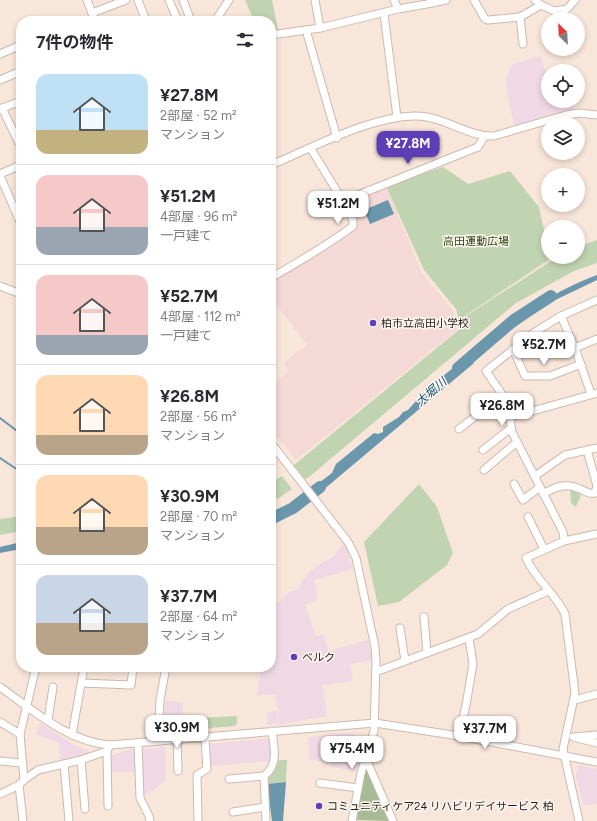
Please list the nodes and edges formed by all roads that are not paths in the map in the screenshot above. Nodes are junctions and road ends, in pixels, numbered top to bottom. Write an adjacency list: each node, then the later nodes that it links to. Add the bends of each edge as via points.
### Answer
1 (87, 0): 16 (street)
2 (126, 0): 16 (street)
3 (138, 0): 19 (street)
4 (169, 0): 20 (street)
5 (183, 0): 21 (street)
6 (229, 0): 22 (street)
7 (315, 0): 24 (street)
8 (394, 0): 15 (street)
9 (446, 0): 13 (street)
10 (474, 0): 23 (street, via 488,20)
11 (535, 0): 14 (street)
12 (575, 0): 14 (street, via 567,9 554,11)
13 (431, 2): 15 (street)
14 (541, 5): 23 (street)
15 (398, 9): 17 (street)
16 (92, 13): 18 (street)
17 (384, 14): 24 (street); 35 (street)
18 (93, 16)
19 (144, 16)
20 (176, 16)
21 (189, 16)
22 (218, 16)
23 (520, 17): 27 (street)
24 (320, 28): 25 (street)
25 (306, 30): 26 (street); 38 (street)
26 (276, 33)
27 (523, 44)
28 (16, 47): 29 (street)
29 (0, 54)
30 (16, 73): 31 (street)
31 (0, 80)
32 (16, 103): 33 (street)
33 (1, 109): 37 (street)
34 (597, 115): 36 (street, via 574,114)
35 (397, 117): 36 (street, via 428,117); 38 (street, via 383,119)
36 (484, 137): 43 (street, via 478,148)
37 (16, 138)
38 (337, 138): 39 (street)
39 (311, 148): 40 (street); 43 (street)
40 (276, 163)
41 (16, 167): 42 (street)
42 (0, 175): 44 (street)
43 (342, 201): 45 (street, via 353,220 353,226 326,246 313,251)
44 (16, 212)
45 (276, 275)
46 (0, 286): 47 (street)
47 (16, 292)
48 (597, 300): 49 (street)
49 (561, 316): 51 (street); 52 (street)
50 (597, 339): 52 (street)
51 (513, 348): 53 (street, via 525,376 550,376); 55 (street, via 486,371)
52 (575, 348): 53 (street)
53 (581, 364): 54 (street)
54 (594, 394): 56 (street)
55 (503, 395): 56 (street); 58 (street)
56 (511, 417): 57 (street)
57 (511, 428): 59 (street); 62 (street)
58 (459, 429)
59 (517, 442): 64 (street); 65 (street)
60 (597, 448): 63 (street)
61 (276, 449): 78 (street, via 348,542 356,558 375,647)
62 (483, 450)
63 (586, 450): 65 (street, via 565,455); 67 (street, via 597,486 595,493 570,486)
64 (484, 470)
65 (535, 476): 67 (street)
66 (514, 484): 67 (street, via 523,500)
67 (541, 490): 70 (street, via 563,532)
68 (528, 517): 71 (street)
69 (597, 534): 70 (street)
70 (564, 541): 71 (street)
71 (544, 549): 72 (street, via 526,558)
72 (548, 591): 75 (street, via 508,609 485,630); 87 (street, via 565,614 575,684)
73 (424, 617): 76 (street)
74 (400, 628): 77 (street)
75 (469, 638): 76 (street); 97 (street, via 473,664)
76 (427, 653): 77 (street)
77 (405, 661): 78 (street)
78 (376, 671): 91 (street)
79 (35, 672): 88 (street)
80 (83, 672): 83 (street)
81 (133, 672): 83 (street, via 131,685)
82 (165, 672): 101 (street, via 160,700)
83 (82, 683): 95 (street)
84 (0, 687): 88 (street)
85 (53, 687): 89 (street)
86 (597, 694): 87 (street)
87 (574, 700): 94 (street)
88 (26, 705): 89 (street); 93 (street)
89 (48, 720): 95 (street)
90 (0, 722): 93 (street)
91 (375, 723): 92 (street); 97 (street); 106 (street)
92 (272, 730): 98 (street); 113 (street, via 274,765)
93 (20, 734): 110 (street)
94 (566, 734): 99 (street); 105 (street)
95 (72, 735): 104 (street)
96 (597, 735): 99 (street)
97 (459, 736): 105 (street)
98 (205, 737): 100 (street); 126 (street, via 207,769 197,775)
99 (573, 737): 103 (street)
100 (177, 739): 101 (street); 112 (street)
101 (158, 741): 102 (street)
102 (138, 743): 104 (street); 125 (street, via 140,798)
103 (597, 743)
104 (108, 748): 107 (street); 119 (street)
105 (563, 755): 109 (street); 130 (street)
106 (366, 759): 117 (street); 129 (street)
107 (81, 760): 111 (street); 121 (street)
108 (0, 761): 110 (street)
109 (597, 762)
110 (21, 763): 115 (street)
111 (64, 764): 115 (street, via 38,770); 124 (street)
112 (178, 771)
113 (264, 776): 114 (street); 120 (street)
114 (229, 779)
115 (22, 783): 118 (street); 123 (street)
116 (320, 783): 117 (street)
117 (358, 788): 128 (street)
118 (0, 794)
119 (108, 806)
120 (265, 807): 122 (street); 127 (street)
121 (85, 808)
122 (233, 812)
123 (23, 821)
124 (69, 821)
125 (150, 821)
126 (198, 821)
127 (266, 821)
128 (352, 821)
129 (394, 821)
130 (579, 821)

